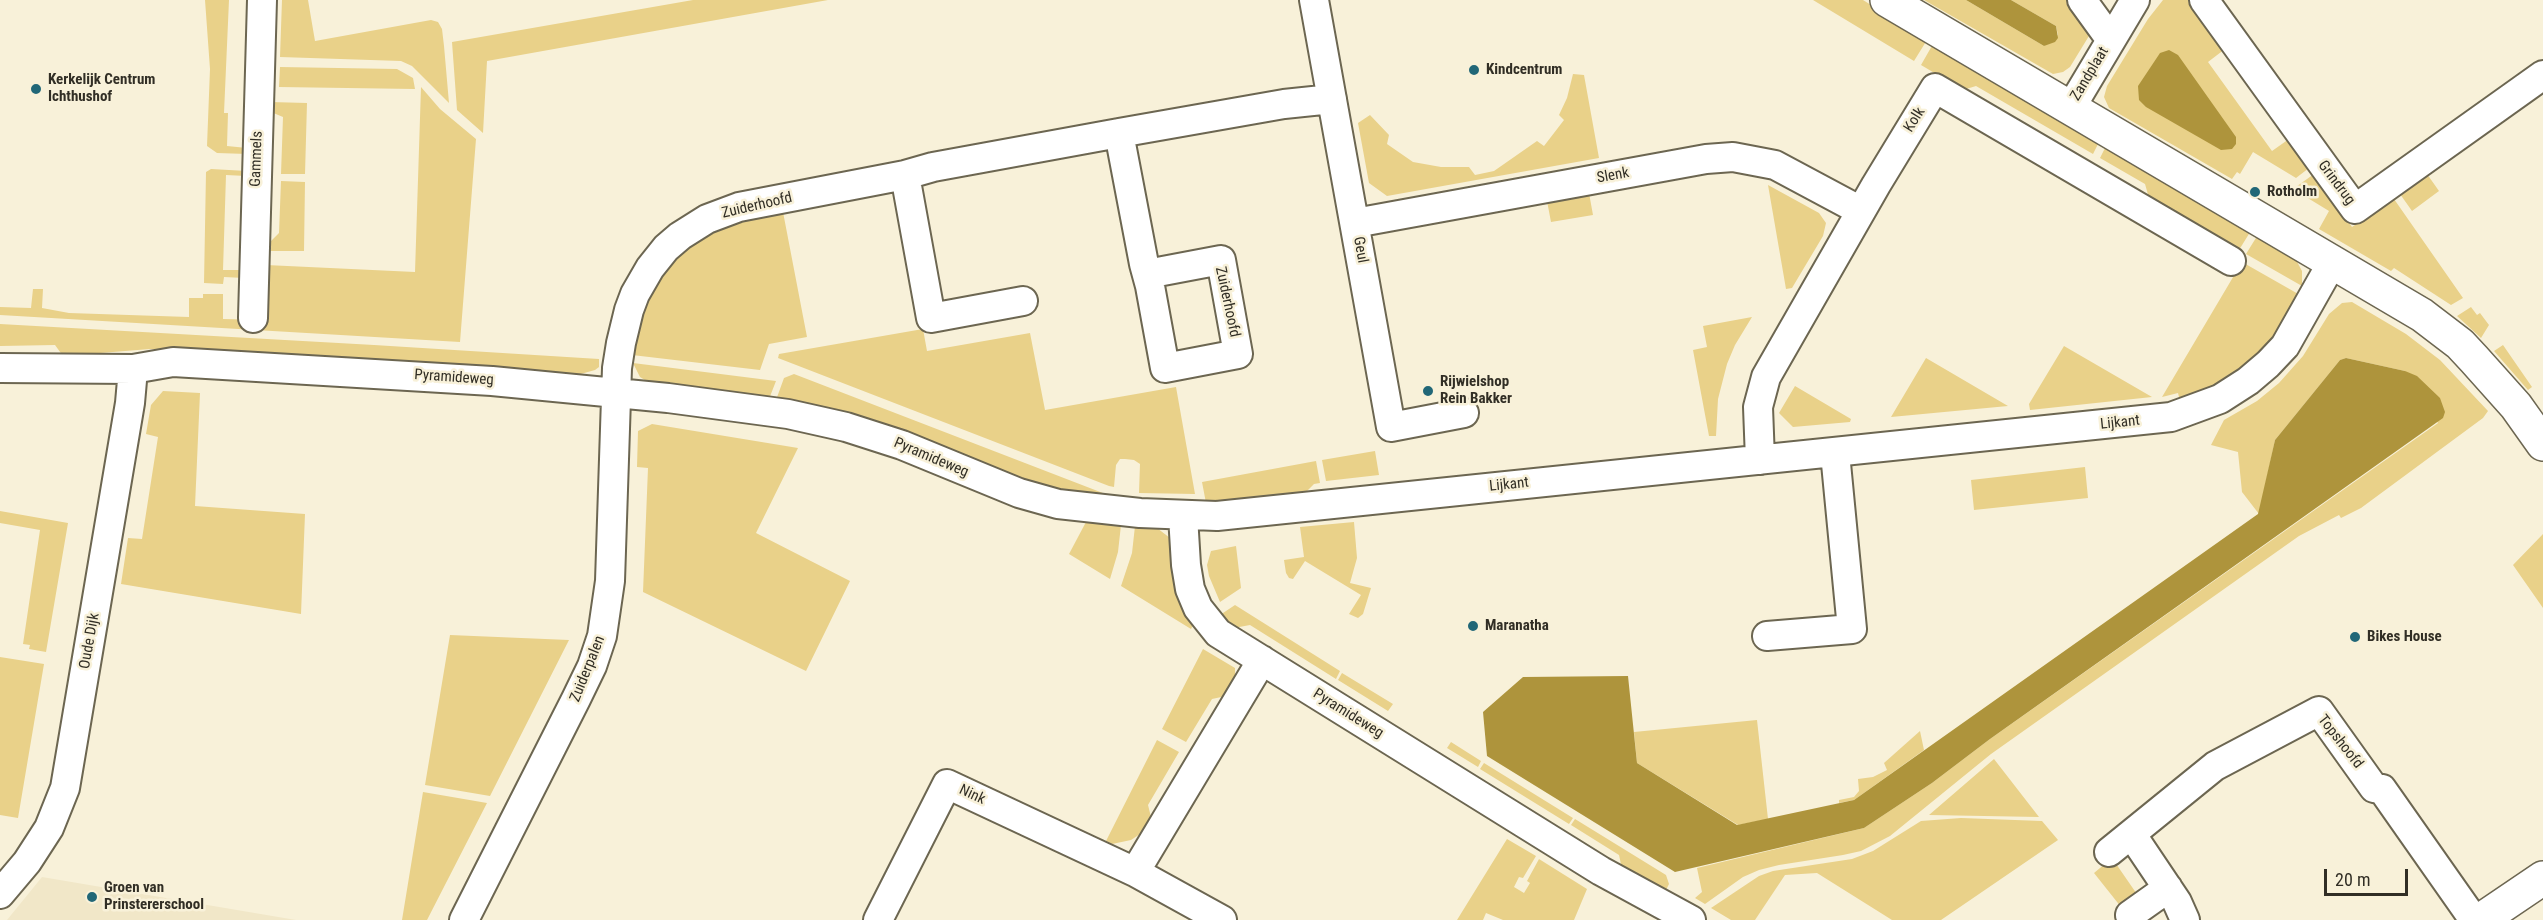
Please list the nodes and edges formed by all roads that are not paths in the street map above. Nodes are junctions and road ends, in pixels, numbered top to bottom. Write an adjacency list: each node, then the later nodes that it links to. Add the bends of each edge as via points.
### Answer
1 (262, 0): 19 (street, Gammels)
2 (1314, 0): 9 (street, Geul)
3 (1887, 0): 10 (street)
4 (2082, 0): 7 (street, Zandplaat)
5 (2135, 0): 7 (street, Zandplaat)
6 (2204, 0): 8 (street, Grindrug, via 2355,209)
7 (2110, 40): 10 (street, Zandplaat)
8 (2543, 75)
9 (1332, 99): 11 (street, Zuiderhoofd); 14 (street, Geul)
10 (2070, 109): 16 (street)
11 (1119, 133): 12 (street, Zuiderhoofd); 17 (street)
12 (905, 175): 18 (street, via 931,318); 22 (street, Zuiderhoofd, via 739,207 707,219 680,236 657,258 629,309 617,369)
13 (1861, 211): 14 (street, Slenk, via 1774,165 1733,157); 15 (street, Kolk, via 1935,88); 26 (street, Kolk, via 1766,377 1758,407)
14 (1355, 223): 23 (street, Geul, via 1391,427)
15 (2231, 261)
16 (2333, 261): 24 (street, via 2422,315 2460,344 2509,398); 25 (street, Lijkant, via 2274,359 2241,387 2200,408 2154,420)
17 (1146, 274)
18 (1023, 301)
19 (253, 318)
20 (0, 368): 21 (street, Pyramideweg)
21 (133, 369): 22 (street, Pyramideweg, via 173,362 565,386); 35 (street, Oude Dijk, via 65,788 49,828)
22 (618, 393): 27 (street, Pyramideweg, via 824,421 902,445 976,477 1051,502 1087,509); 38 (street, Zuiderpalen, via 610,581 602,636 576,699)
23 (1464, 413)
24 (2543, 444)
25 (1835, 453): 26 (street, Lijkant); 28 (street, via 1852,629)
26 (1760, 460): 27 (street, Lijkant, via 1217,516)
27 (1183, 516): 29 (street, Pyramideweg, via 1187,577 1198,608 1218,633)
28 (1767, 636)
29 (1262, 660): 32 (street); 37 (street, Pyramideweg, via 1602,871)
30 (2132, 835): 31 (street, Topshoofd); 34 (street); 42 (street, Topshoofd, via 2215,766 2319,711 2374,788 2382,789)
31 (2109, 852)
32 (1135, 872): 39 (street, Nink, via 947,784); 40 (street, Nink)
33 (2543, 878): 43 (street)
34 (2168, 888): 36 (street); 41 (street)
35 (0, 894)
36 (2130, 915)
37 (1687, 919)
38 (464, 920)
39 (879, 920)
40 (1222, 920)
41 (2185, 920)
42 (2474, 920)
43 (2481, 920)

